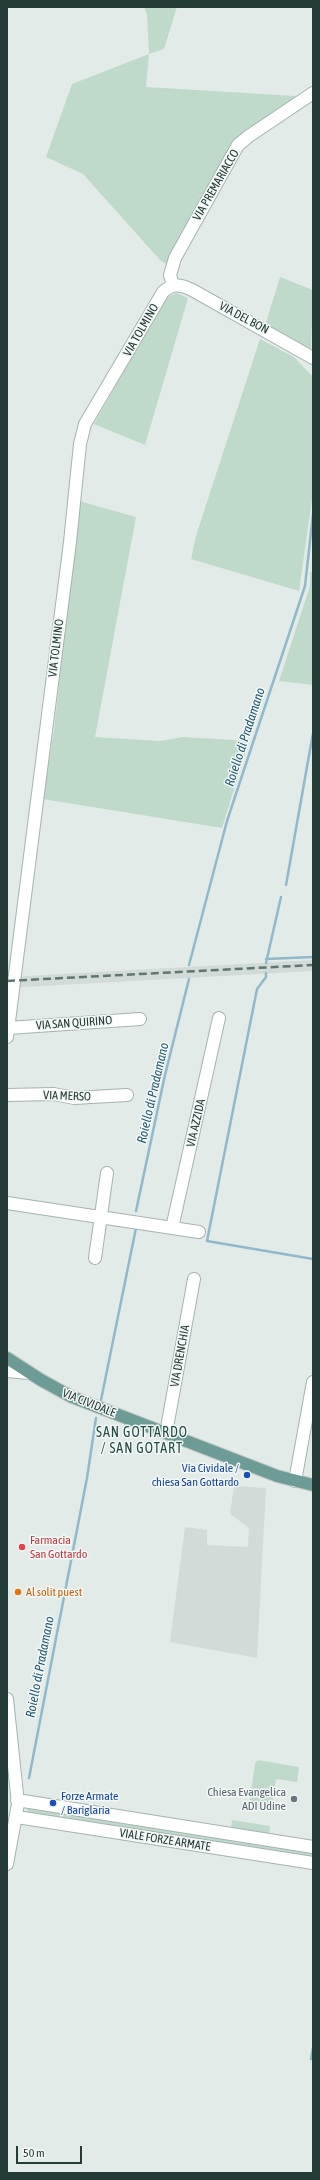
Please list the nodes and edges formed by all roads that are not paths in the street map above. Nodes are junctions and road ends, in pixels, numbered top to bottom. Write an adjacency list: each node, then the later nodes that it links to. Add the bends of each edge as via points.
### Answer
1 (313, 93): 2 (street, VIA PREMARIACCO, via 238,145 175,258 170,275)
2 (173, 285): 3 (street, VIA DEL BON, via 185,286); 6 (street, VIA TOLMINO, via 165,289 160,296 85,424 80,444)
3 (313, 358)
4 (219, 1018): 12 (street, VIA AZZIDA)
5 (140, 1019): 6 (street, VIA SAN QUIRINO)
6 (8, 1032)
7 (126, 1095): 8 (street, VIA MERSO, via 74,1098 54,1094)
8 (7, 1096)
9 (107, 1174): 11 (street)
10 (7, 1203): 11 (street)
11 (101, 1217): 12 (street); 14 (street)
12 (172, 1228): 13 (street)
13 (199, 1232)
14 (95, 1258)
15 (194, 1279): 20 (street, VIA DRENCHIA)
16 (7, 1358): 18 (main road, VIA CIVIDALE)
17 (7, 1371): 18 (street)
18 (29, 1373): 20 (main road, VIA CIVIDALE, via 72,1397)
19 (313, 1382): 21 (street)
20 (166, 1433): 21 (main road, VIA CIVIDALE)
21 (295, 1481): 22 (main road, VIA CIVIDALE)
22 (313, 1485)
23 (7, 1699): 24 (street)
24 (17, 1800): 25 (street); 26 (street, VIALE FORZE ARMATE)
25 (17, 1817): 27 (street, VIALE FORZE ARMATE); 28 (street)
26 (313, 1846)
27 (313, 1863)
28 (7, 1864)

